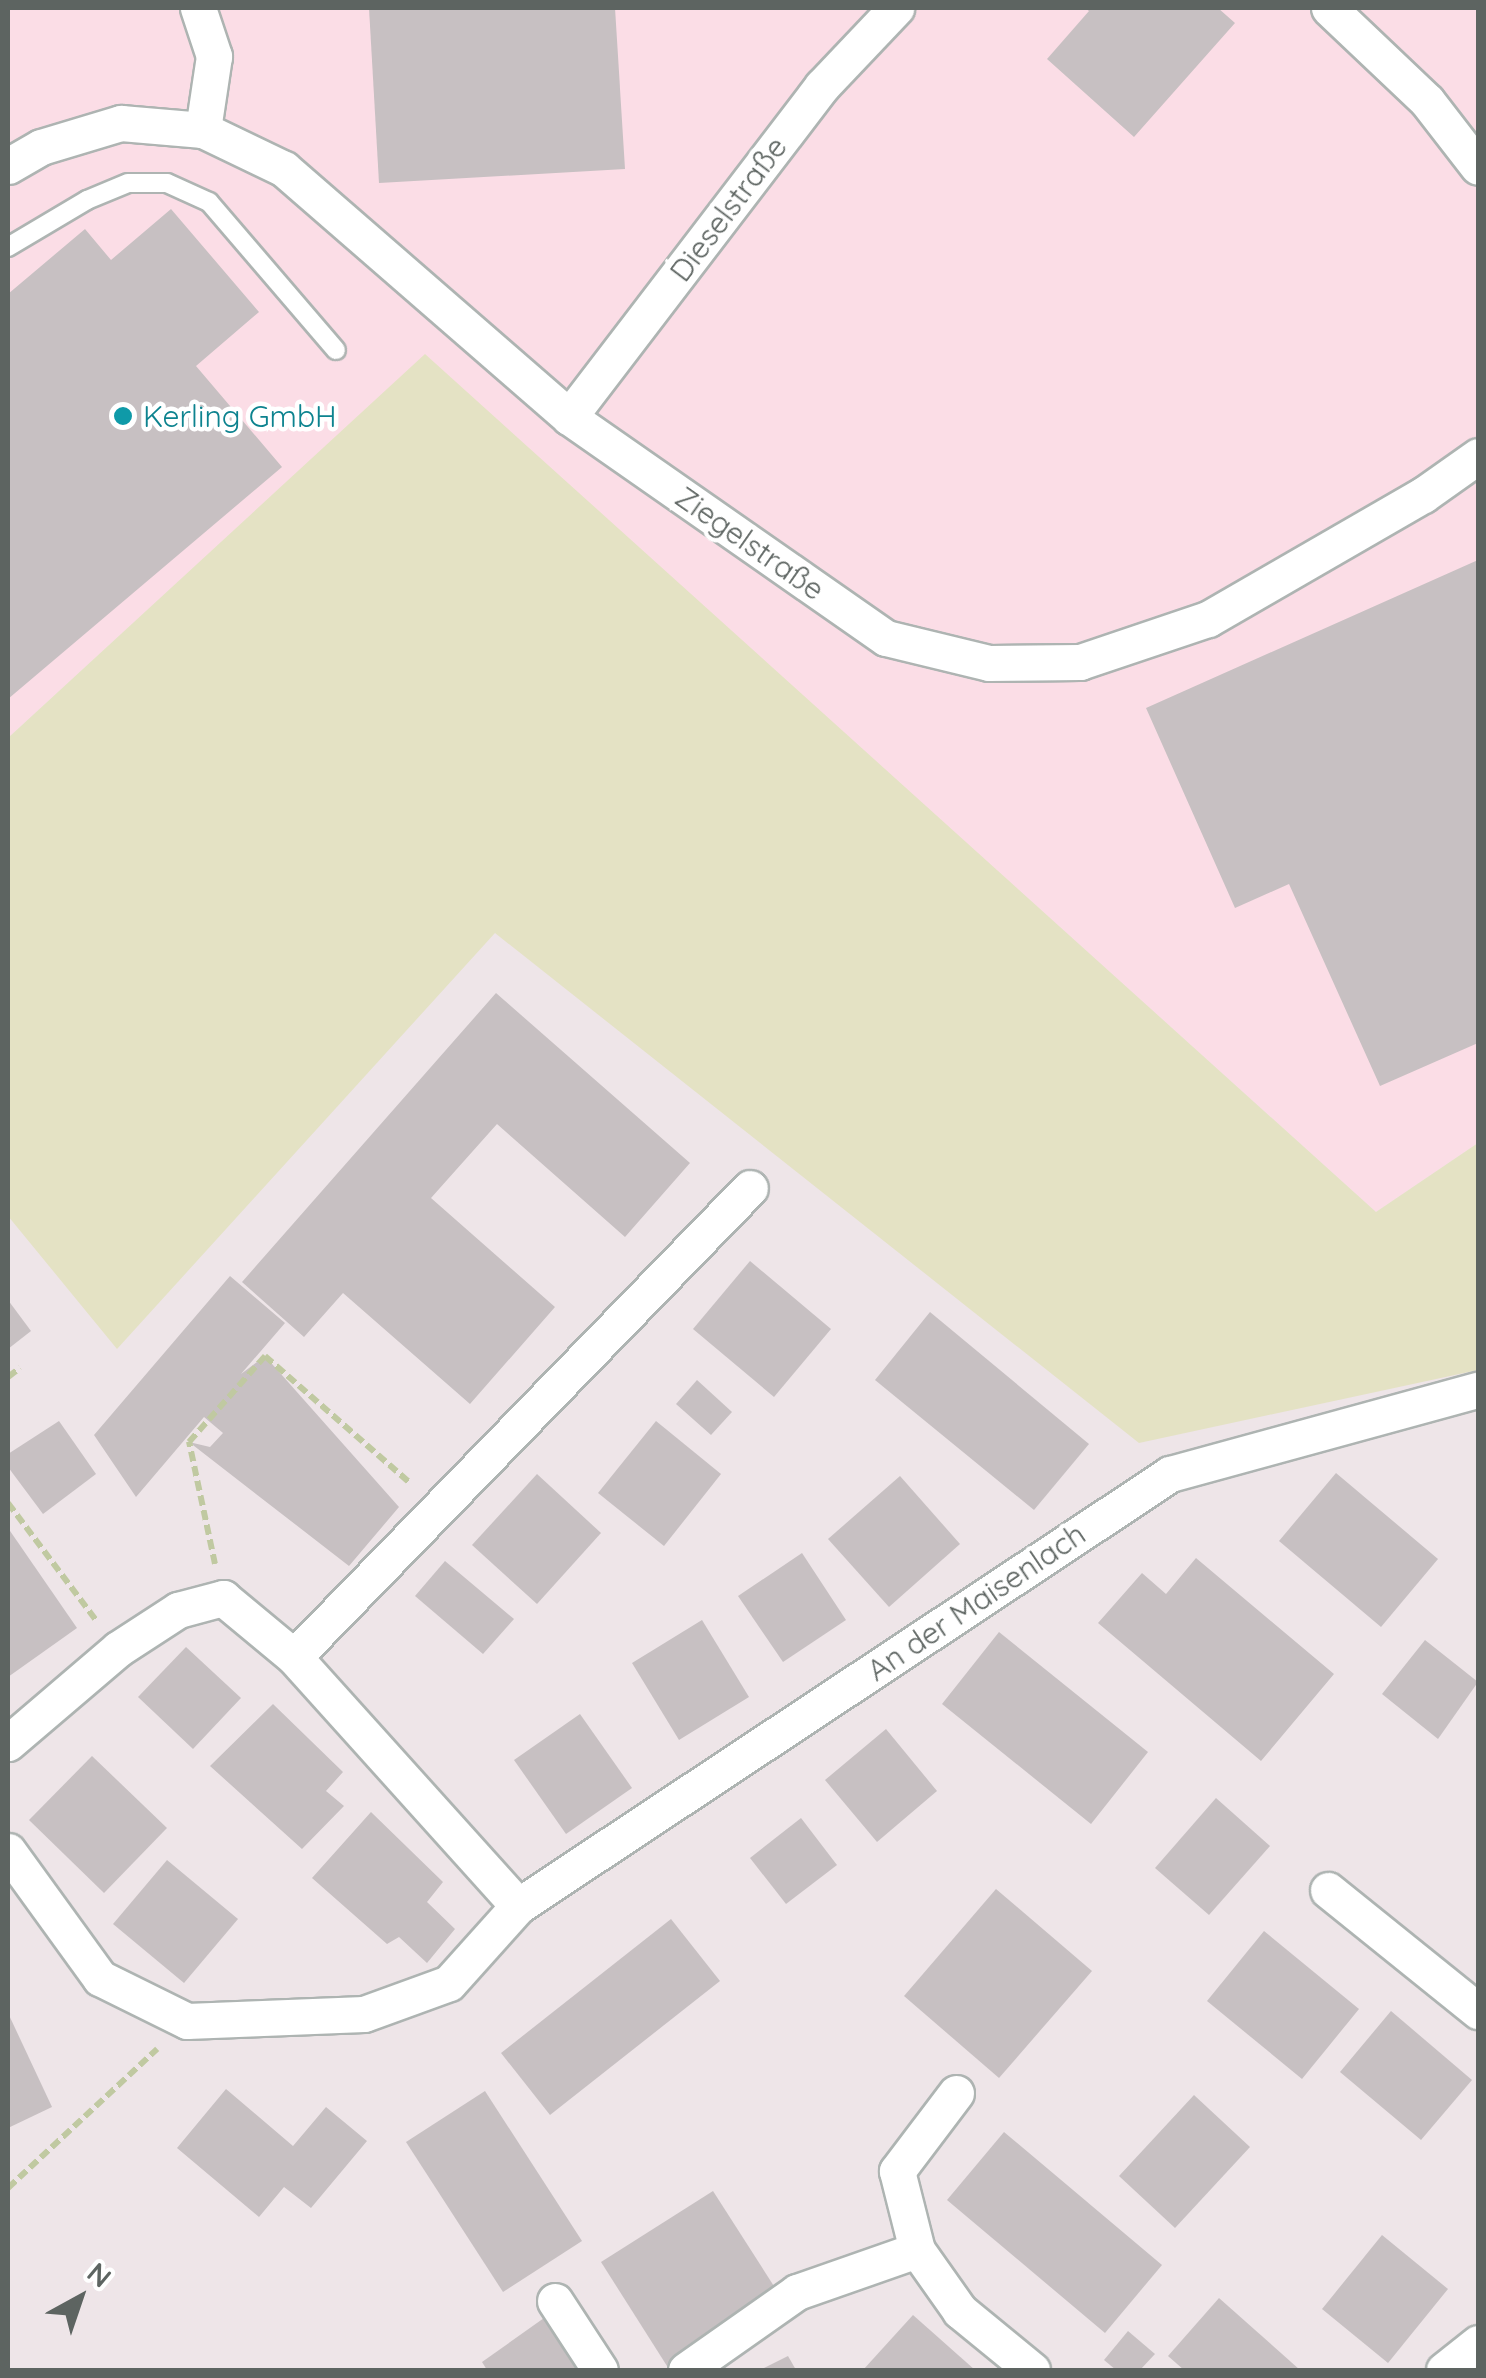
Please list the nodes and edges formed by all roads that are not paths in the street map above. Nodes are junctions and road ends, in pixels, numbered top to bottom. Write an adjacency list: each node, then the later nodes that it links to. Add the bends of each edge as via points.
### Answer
1 (198, 8): 4 (street, via 214,56)
2 (896, 8): 9 (street, Dieselstraße, via 822,86)
3 (1329, 8): 6 (street, via 1426,101)
4 (203, 130): 5 (street, via 121,123 41,148); 9 (street, Ziegelstraße, via 284,170)
5 (8, 166)
6 (1478, 167)
7 (8, 247): 8 (lane, via 87,200 128,184 166,183 210,202)
8 (336, 350)
9 (568, 417): 10 (street, Ziegelstraße, via 886,638 989,663 1080,662 1208,618 1423,495)
10 (1478, 456)
11 (750, 1188): 13 (street)
12 (1478, 1391): 17 (street, An der Maisenlach, via 1170,1474)
13 (294, 1657): 14 (street, via 223,1598 178,1610 118,1649); 17 (street)
14 (8, 1743)
15 (8, 1850): 17 (street, An der Maisenlach, via 100,1978 187,2021 364,2014 449,1983)
16 (1328, 1890): 18 (street)
17 (518, 1906)
18 (1478, 2010)
19 (956, 2093): 20 (street, via 897,2170)
20 (917, 2250): 24 (street, via 797,2292); 25 (street, via 960,2311)
21 (555, 2301): 23 (street)
22 (1478, 2343): 26 (street)
23 (600, 2370)
24 (686, 2370)
25 (1032, 2370)
26 (1444, 2370)

